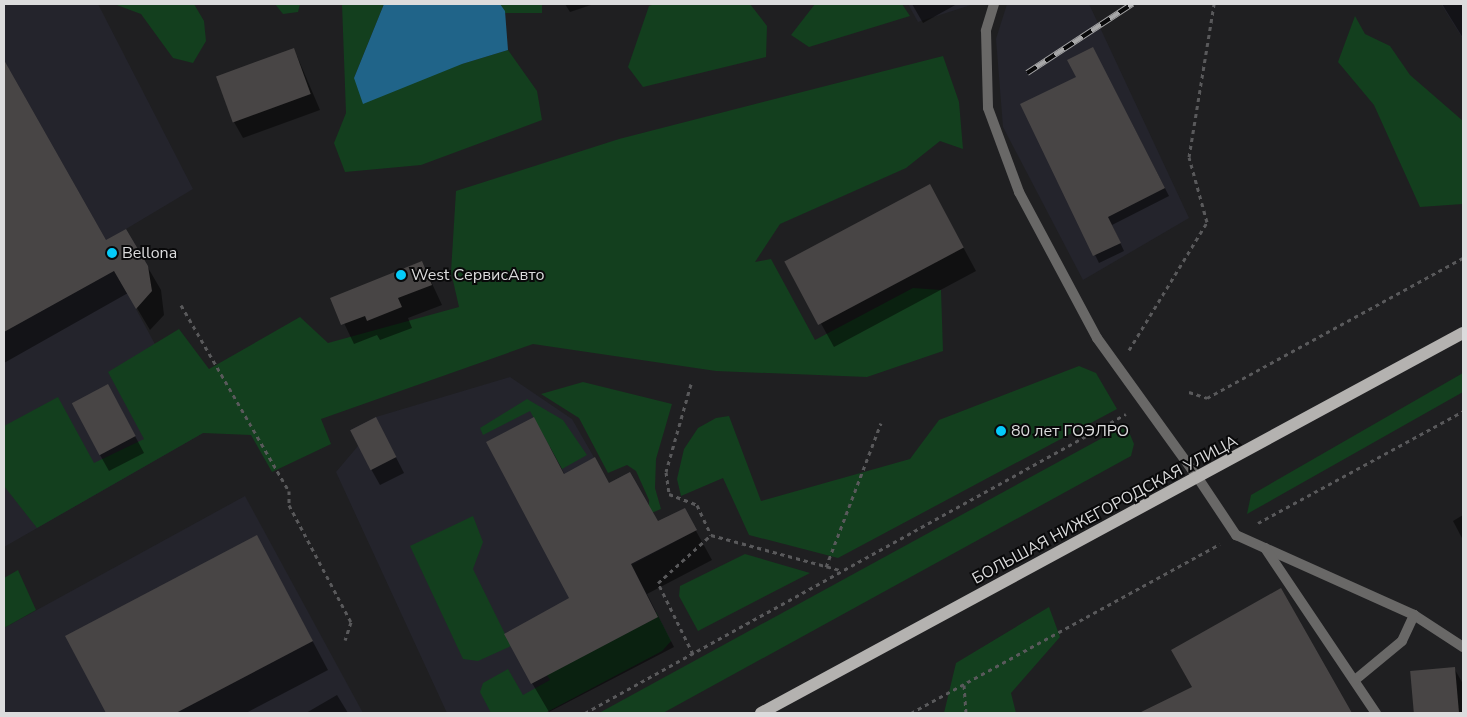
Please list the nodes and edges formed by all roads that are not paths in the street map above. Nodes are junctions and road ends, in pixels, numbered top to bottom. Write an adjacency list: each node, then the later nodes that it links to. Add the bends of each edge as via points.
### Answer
1 (994, 4): 3 (street, via 986,31 988,108 1019,192 1097,338)
2 (1463, 334): 3 (main road, БОЛЬШАЯ НИЖЕГОРОДСКАЯ УЛИЦА)
3 (1198, 478): 4 (street, via 1236,535); 8 (main road, БОЛЬШАЯ НИЖЕГОРОДСКАЯ УЛИЦА)
4 (1265, 547): 5 (street); 7 (street)
5 (1414, 615): 6 (street); 7 (street, via 1402,641)
6 (1463, 647)
7 (1354, 680): 9 (street)
8 (761, 713)
9 (1376, 713)

